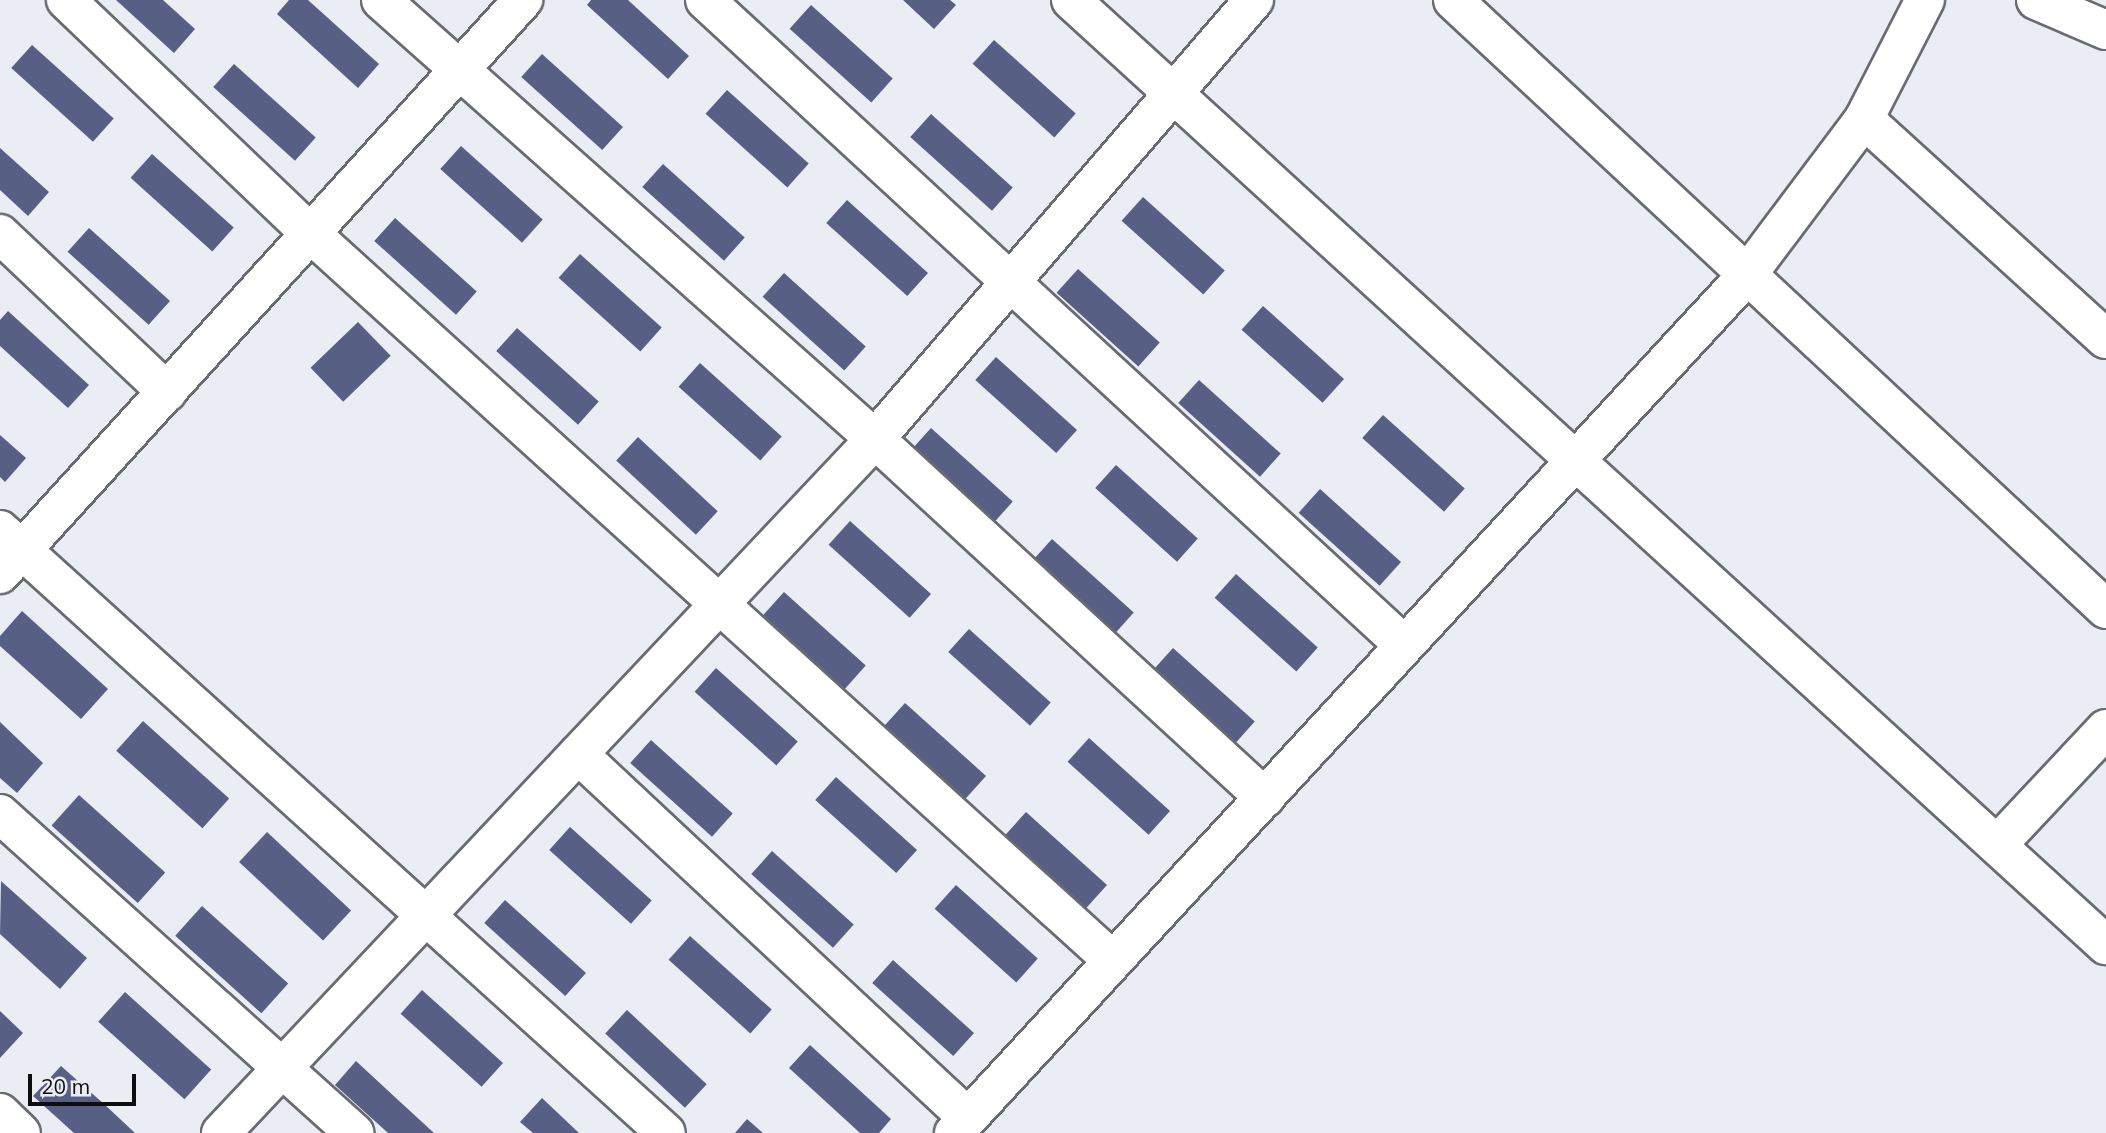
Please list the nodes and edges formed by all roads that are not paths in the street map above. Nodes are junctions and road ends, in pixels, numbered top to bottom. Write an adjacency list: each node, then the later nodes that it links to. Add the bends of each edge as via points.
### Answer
1 (66, 0): 14 (street)
2 (381, 0): 11 (street)
3 (523, 0): 11 (street)
4 (705, 0): 17 (street)
5 (1071, 0): 12 (street)
6 (1254, 0): 12 (street)
7 (1453, 0): 16 (street)
8 (1925, 0): 13 (street)
9 (2036, 0): 10 (street)
10 (2106, 30)
11 (459, 69): 14 (street); 20 (street)
12 (1170, 91): 17 (street); 21 (street)
13 (1864, 119): 16 (street); 18 (street)
14 (310, 233): 19 (street); 23 (street)
15 (0, 234): 19 (street)
16 (1747, 275): 21 (street); 24 (street)
17 (1014, 282): 20 (street); 25 (street)
18 (2106, 339)
19 (167, 392): 22 (street)
20 (876, 439): 23 (street); 28 (street)
21 (1578, 463): 25 (street); 30 (street)
22 (7, 551): 31 (street)
23 (723, 604): 27 (street); 33 (street)
24 (2106, 609)
25 (1404, 645): 28 (street)
26 (2106, 729): 30 (street)
27 (578, 754): 31 (street); 36 (street)
28 (1265, 798): 33 (street)
29 (0, 814): 34 (street)
30 (1997, 845): 32 (street)
31 (425, 912): 34 (street); 40 (street)
32 (2106, 946)
33 (1111, 959): 36 (street)
34 (285, 1069): 38 (street); 39 (street)
35 (0, 1113): 37 (street)
36 (961, 1125)
37 (22, 1133)
38 (221, 1133)
39 (354, 1133)
40 (666, 1133)

